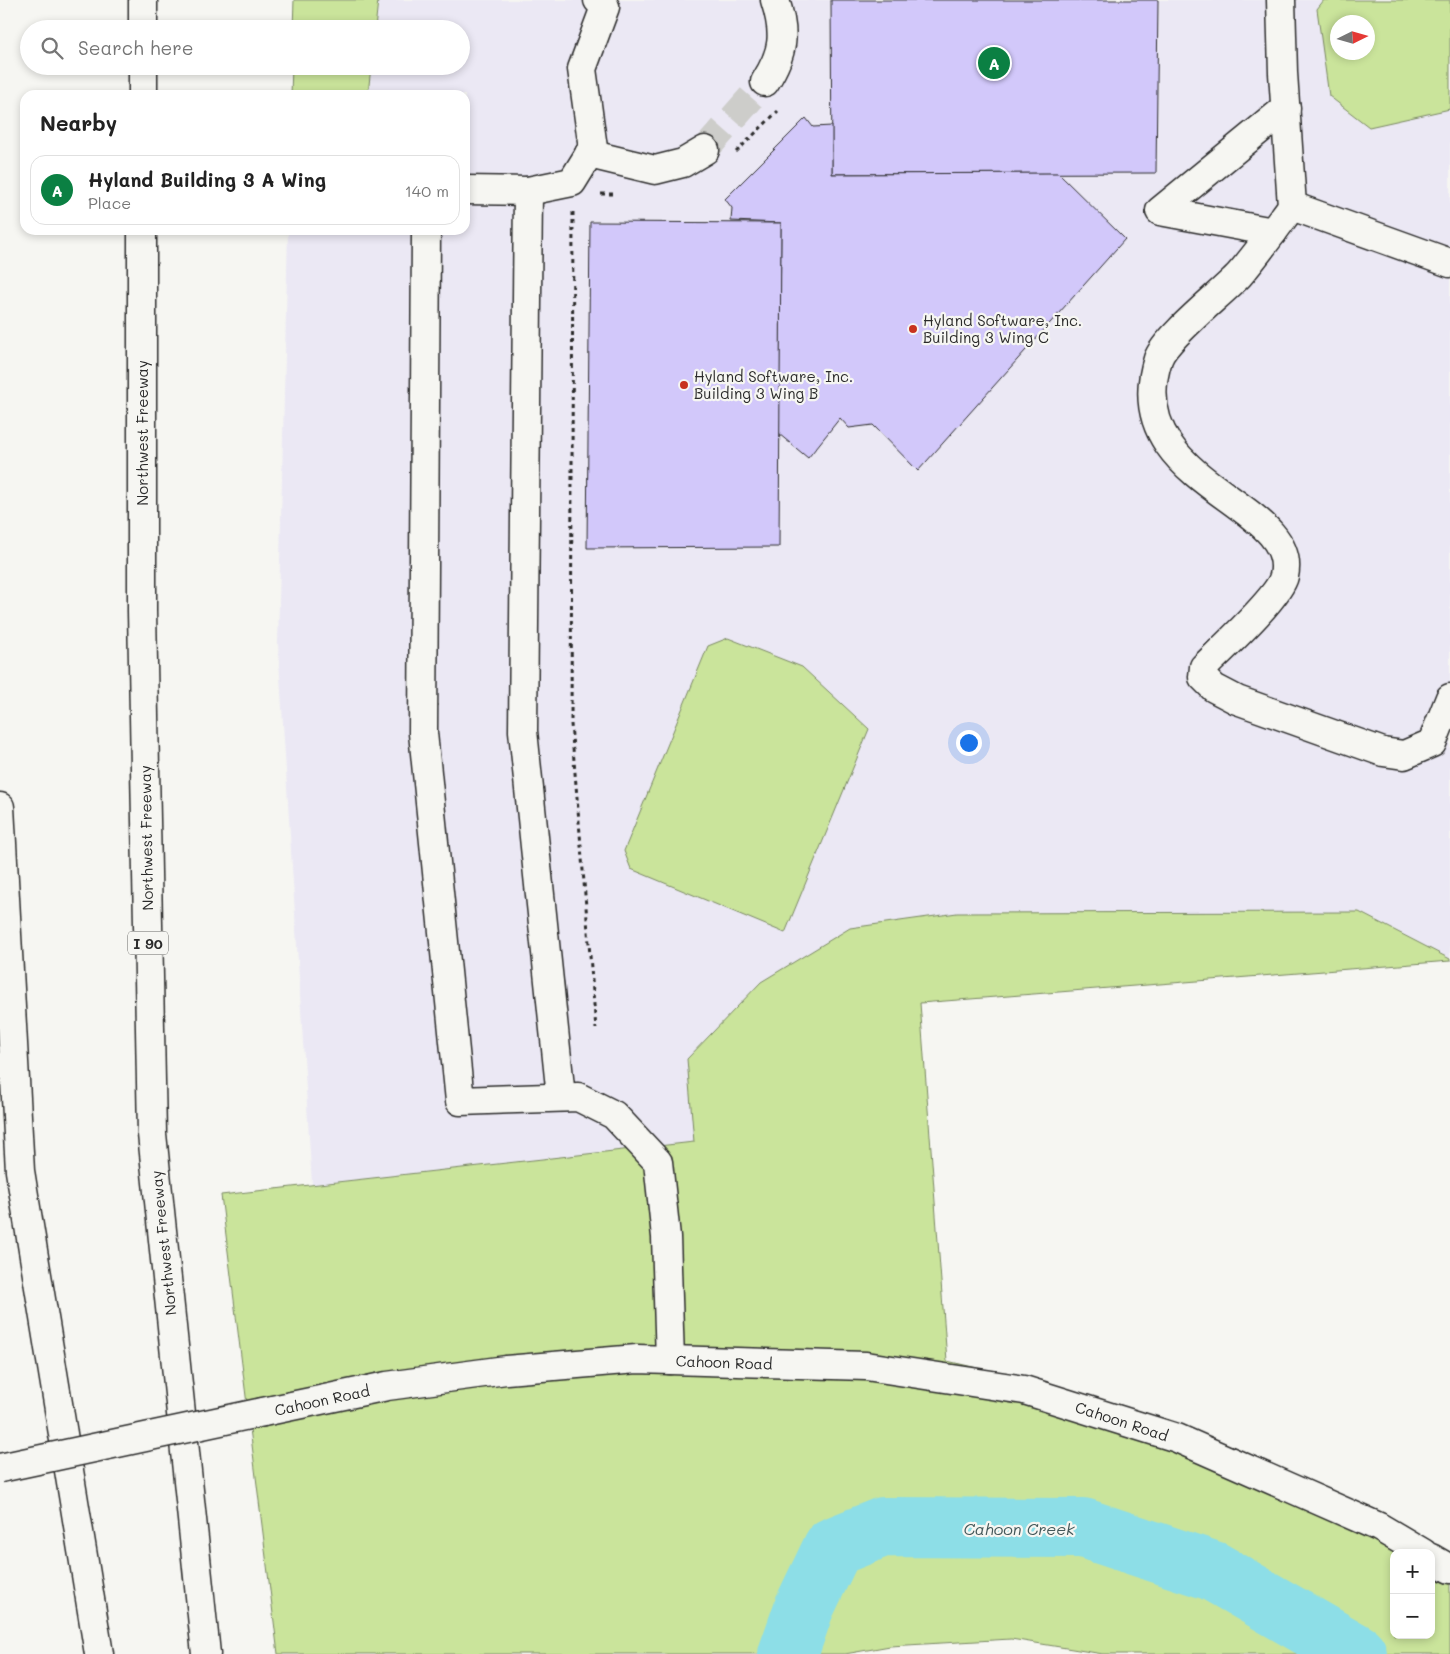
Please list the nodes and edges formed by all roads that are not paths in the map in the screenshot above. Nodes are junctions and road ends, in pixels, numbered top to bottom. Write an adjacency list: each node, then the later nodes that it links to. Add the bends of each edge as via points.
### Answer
1 (143, 0): 5 (main road)
2 (775, 0): 7 (main road, via 782,45 775,66)
3 (1281, 0): 9 (main road)
4 (606, 2): 11 (main road, via 582,69 592,148)
5 (143, 20)
6 (142, 75): 8 (main road)
7 (764, 82)
8 (142, 90)
9 (1286, 108): 14 (main road); 15 (main road, via 1160,211)
10 (705, 150): 11 (main road, via 683,163 655,170)
11 (589, 154): 13 (main road, via 572,182)
12 (470, 190): 13 (main road)
13 (528, 190): 22 (main road, via 523,731)
14 (1292, 206): 15 (main road); 18 (main road)
15 (1273, 232): 20 (main road, via 1238,275 1158,358 1153,387 1153,412 1162,437 1203,480 1267,529 1281,545 1285,564 1284,578 1269,600 1204,667 1203,677 1214,688 1237,700 1383,752)
16 (142, 235): 29 (main road, Northwest Freeway / I 90, via 142,611 152,1134)
17 (426, 235): 22 (main road, via 423,733 460,1101)
18 (1450, 263)
19 (1450, 698): 20 (main road)
20 (1441, 751)
21 (0, 807): 28 (main road, via 20,1171)
22 (561, 1097): 23 (main road, via 578,1097 614,1115 658,1162 666,1237)
23 (670, 1360): 24 (main road, Cahoon Road, bridge, via 637,1359 506,1370 387,1386); 25 (main road, Cahoon Road, via 866,1366 1024,1390 1177,1438 1379,1527)
24 (0, 1468)
25 (1416, 1549)
26 (1435, 1560): 27 (main road)
27 (1450, 1569)
28 (99, 1654)
29 (206, 1654)

